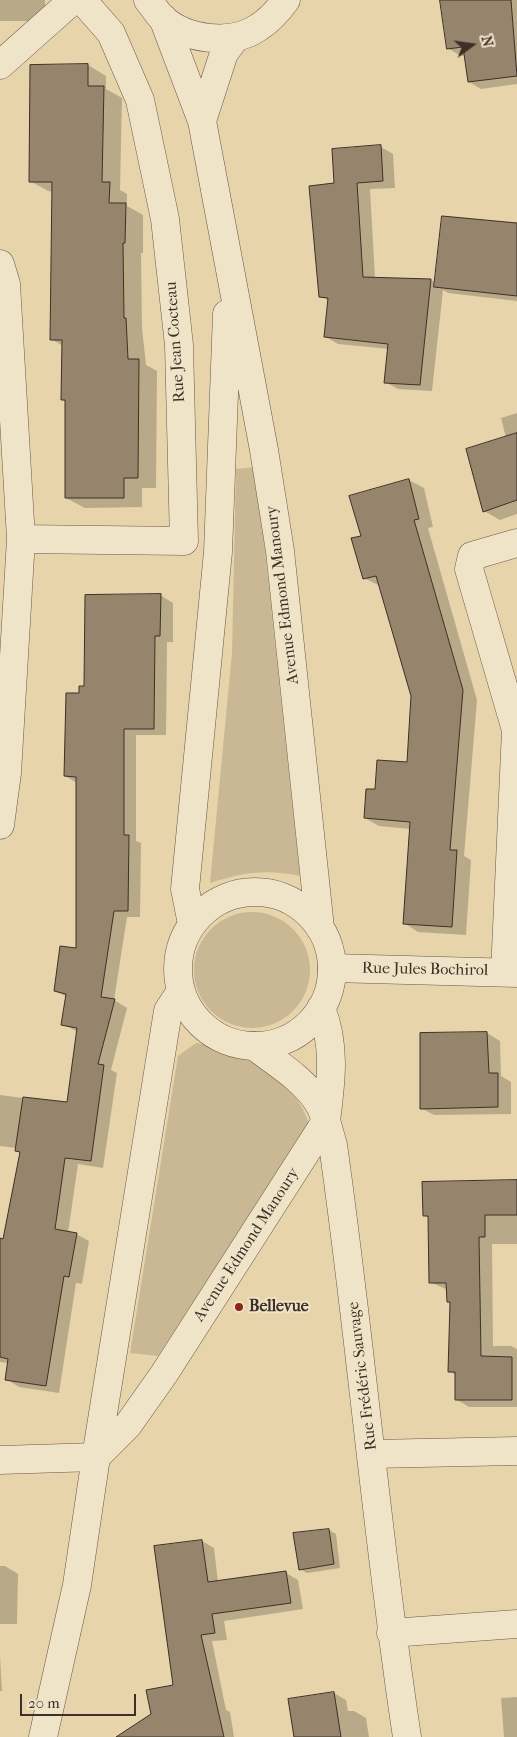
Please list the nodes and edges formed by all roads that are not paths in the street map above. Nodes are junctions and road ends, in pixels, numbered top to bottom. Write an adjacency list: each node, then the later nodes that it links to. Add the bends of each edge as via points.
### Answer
1 (73, 0): 6 (street)
2 (82, 0): 10 (street, Rue Jean Cocteau, via 111,33 140,100 165,219 179,345 184,541)
3 (286, 0): 5 (street, via 276,14 258,28)
4 (155, 9): 5 (street, via 185,32 210,38); 7 (street, Avenue Edmond Manoury)
5 (236, 37): 7 (street, Avenue Edmond Manoury, via 224,53)
6 (0, 64)
7 (202, 121): 9 (street, Avenue Edmond Manoury)
8 (0, 264): 10 (street, via 6,284)
9 (228, 265): 13 (street, Avenue Edmond Manoury, via 218,552 185,889); 14 (street, Avenue Edmond Manoury, via 280,551)
10 (21, 539): 12 (street, via 7,773)
11 (517, 543): 16 (street, via 472,556 469,569 516,730)
12 (0, 825)
13 (192, 924): 14 (street, via 206,908 225,897 246,892 268,892 288,899 306,911); 17 (street, via 181,945 178,967)
14 (320, 928): 15 (street, via 329,947)
15 (332, 968): 16 (street, Rue Jules Bochirol); 18 (street, via 329,989)
16 (511, 972)
17 (181, 990): 19 (street, via 192,1013 208,1031 231,1042); 23 (street, via 168,1011)
18 (321, 1008): 19 (street, via 309,1024 293,1036 274,1044); 20 (street, Avenue Edmond Manoury, via 332,1048)
19 (254, 1046): 20 (street, Rue Frédéric Sauvage, via 296,1078 319,1105)
20 (326, 1121): 22 (street, Rue Frédéric Sauvage, via 333,1145 343,1214); 23 (street, Avenue Edmond Manoury, via 164,1374 128,1425)
21 (517, 1451): 22 (street)
22 (372, 1454): 26 (street, Rue Frédéric Sauvage)
23 (96, 1457): 24 (street); 27 (street, via 77,1585)
24 (0, 1460)
25 (517, 1624): 26 (street)
26 (391, 1633): 28 (street, Rue Frédéric Sauvage)
27 (43, 1737)
28 (406, 1737)

